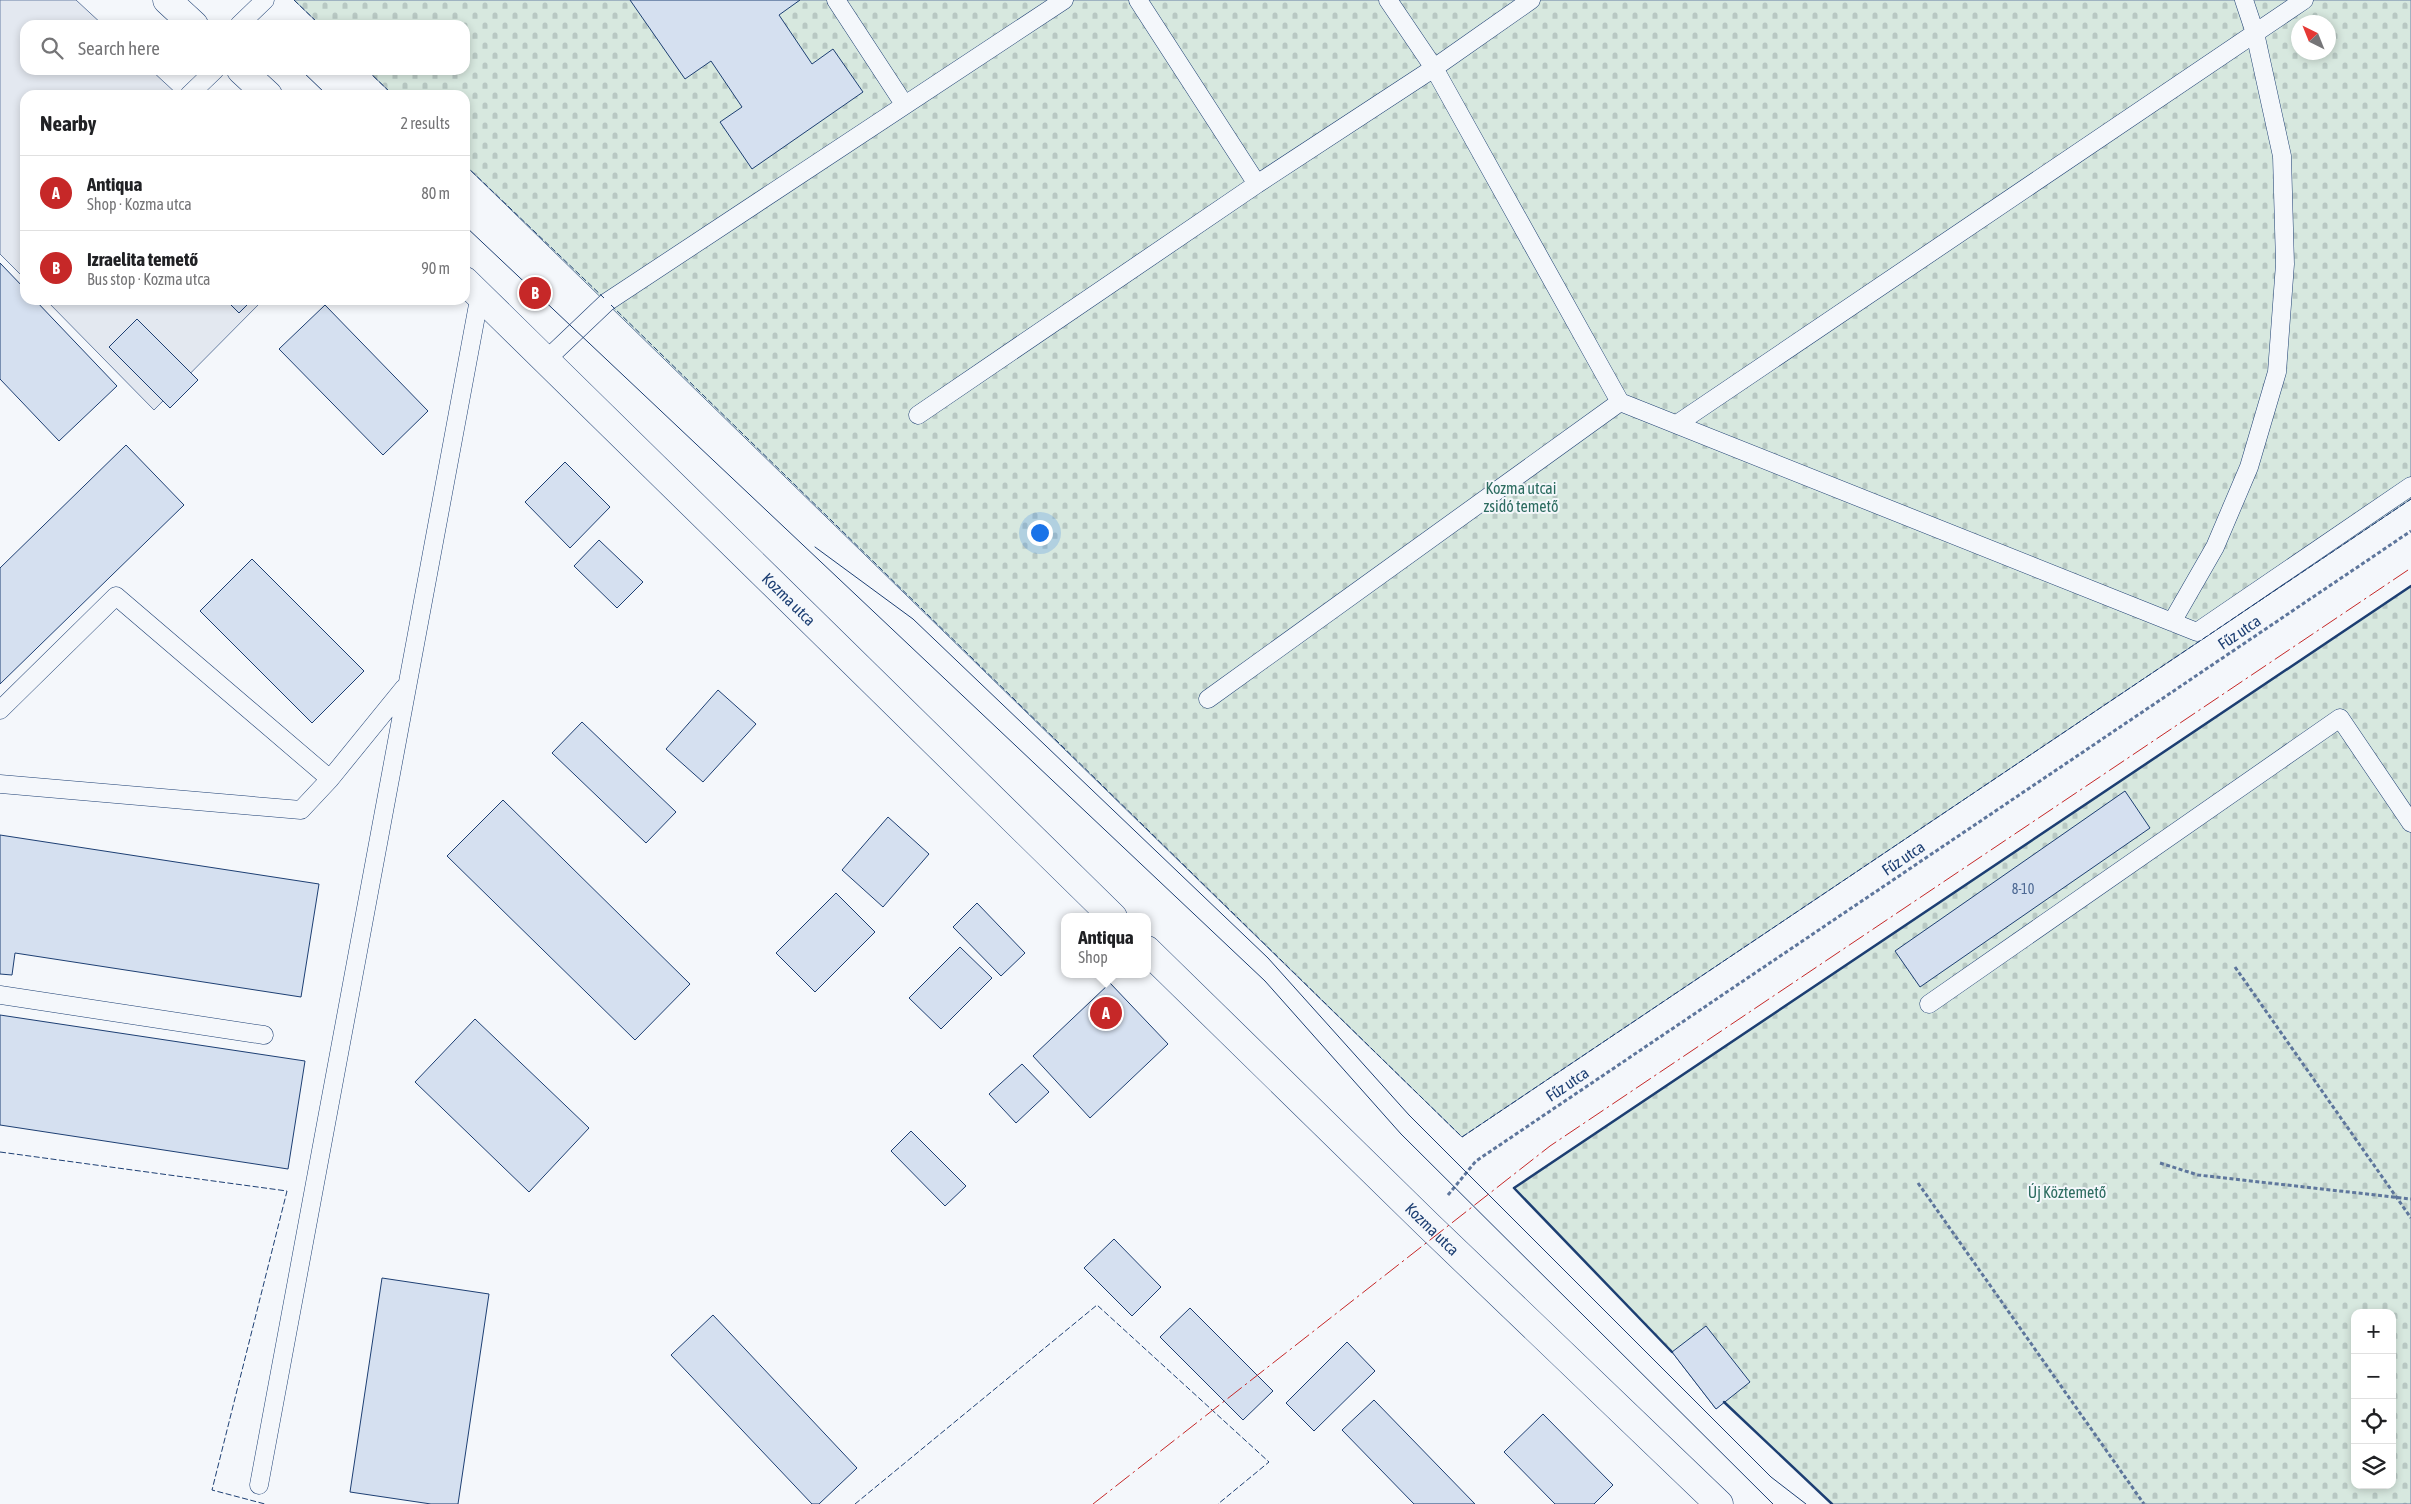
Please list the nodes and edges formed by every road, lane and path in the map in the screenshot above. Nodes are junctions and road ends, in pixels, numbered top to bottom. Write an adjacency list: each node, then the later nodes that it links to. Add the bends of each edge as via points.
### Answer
1 (168, 0): 10 (street)
2 (265, 0): 11 (lane)
3 (836, 0): 18 (lane)
4 (1064, 0): 18 (lane)
5 (1138, 0): 19 (lane)
6 (1388, 0): 13 (lane)
7 (1531, 0): 13 (lane)
8 (2244, 0): 12 (lane)
9 (2304, 0): 12 (lane)
10 (189, 20)
11 (244, 20)
12 (2255, 33): 25 (lane); 28 (lane, via 2282,156 2284,264 2278,372 2249,467 2215,547)
13 (1434, 68): 19 (lane); 23 (lane)
14 (210, 75): 16 (lane)
15 (246, 75): 17 (street)
16 (193, 90)
17 (263, 90)
18 (904, 104): 22 (lane, via 607,302)
19 (1257, 184): 24 (lane)
20 (472, 287): 22 (street, Kozma utca)
21 (469, 305): 29 (lane)
22 (546, 360): 35 (street, Kozma utca)
23 (1620, 402): 25 (lane); 30 (lane)
24 (918, 415)
25 (1677, 424): 28 (lane)
26 (2411, 486): 28 (lane, via 2197,632)
27 (2411, 531): 46 (path, Fűz utca, via 1476,1161)
28 (2172, 622)
29 (406, 685): 32 (lane); 47 (lane)
30 (1208, 700)
31 (0, 710): 32 (lane, via 116,596)
32 (330, 779): 33 (lane, via 301,810)
33 (0, 784)
34 (2411, 823): 39 (lane, via 2340,718)
35 (1109, 913)
36 (1151, 954): 46 (street, Kozma utca)
37 (2235, 967): 43 (path)
38 (0, 995): 40 (lane)
39 (1929, 1004)
40 (264, 1035)
41 (2160, 1163): 43 (path, via 2198,1175)
42 (1918, 1183): 49 (path)
43 (2396, 1195): 44 (path); 45 (path)
44 (2411, 1199)
45 (2411, 1218)
46 (1427, 1224): 48 (street, Kozma utca)
47 (259, 1485)
48 (1719, 1504)
49 (2144, 1504)

